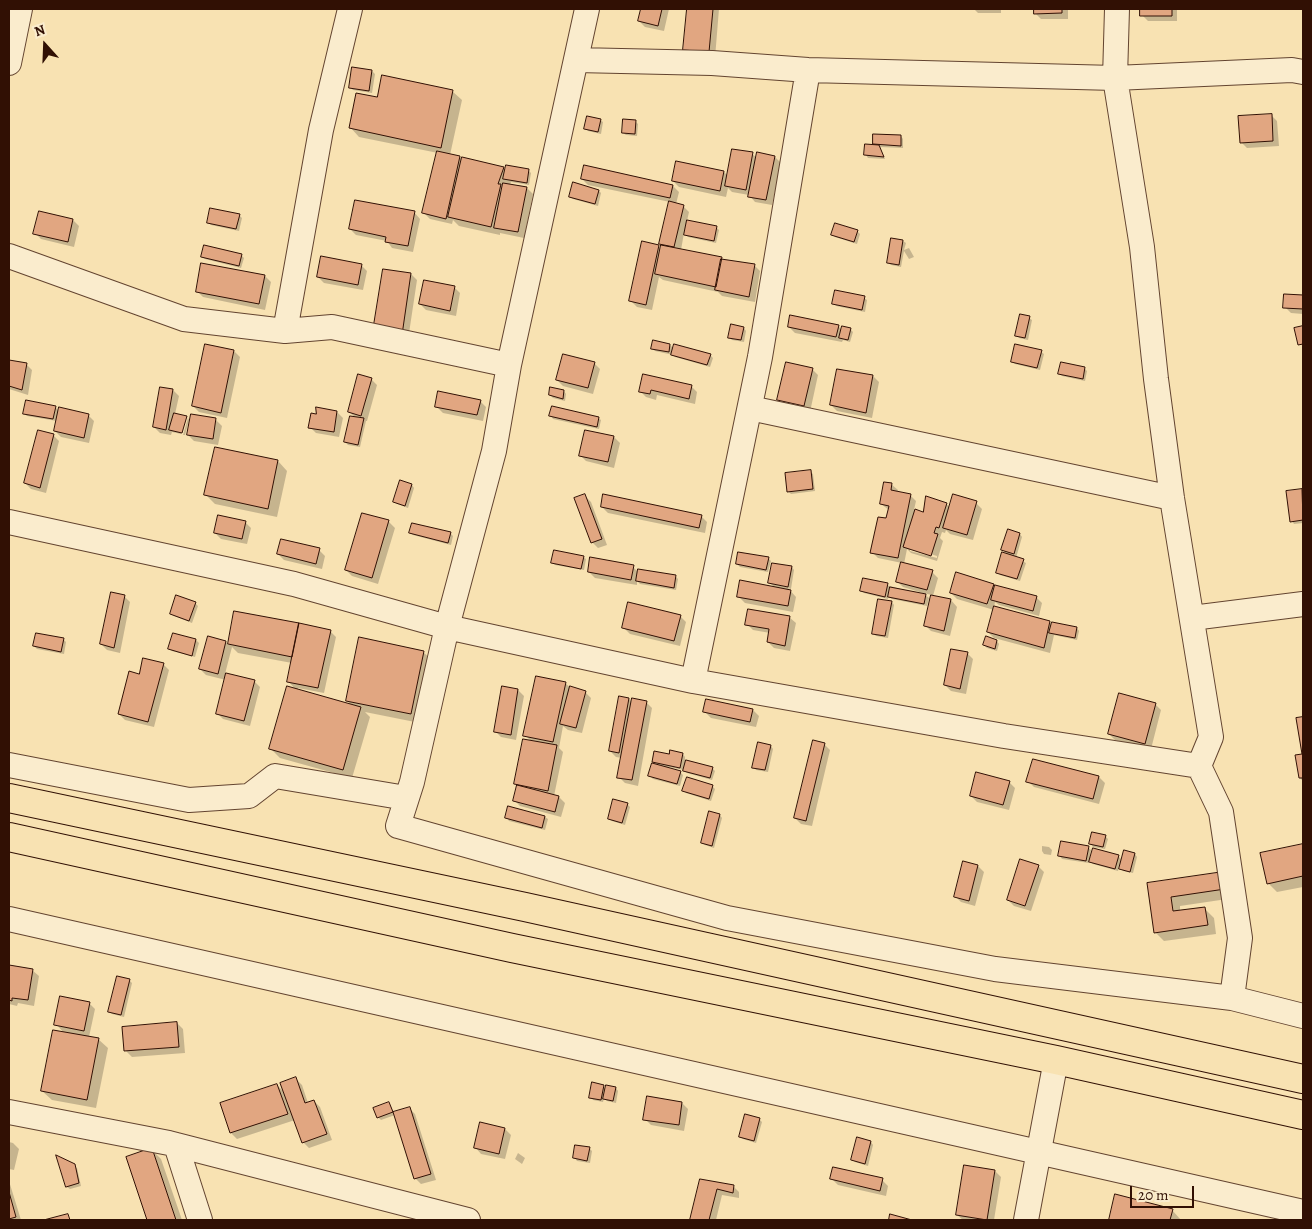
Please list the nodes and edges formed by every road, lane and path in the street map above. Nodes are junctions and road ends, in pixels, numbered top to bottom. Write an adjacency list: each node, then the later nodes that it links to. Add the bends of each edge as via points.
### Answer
1 (20, 9): 6 (street)
2 (350, 9): 11 (street, via 323,122)
3 (587, 9): 5 (street)
4 (1117, 9): 9 (street)
5 (576, 60): 7 (street, via 712,63); 12 (street)
6 (9, 63)
7 (808, 70): 9 (street); 13 (street)
8 (1303, 72): 9 (street)
9 (1115, 78): 14 (street, via 1142,247)
10 (9, 256): 11 (street, via 184,319)
11 (285, 331): 12 (street, via 332,328)
12 (509, 365): 18 (street, via 494,451)
13 (750, 408): 14 (street); 19 (street)
14 (1172, 498): 17 (street)
15 (9, 522): 18 (street, via 294,584)
16 (1303, 604): 17 (street)
17 (1192, 618): 21 (street, via 1211,737)
18 (447, 627): 19 (street); 23 (street)
19 (693, 680): 21 (street, via 1004,736)
20 (9, 765): 23 (street, via 189,800 249,796 275,776)
21 (1198, 766): 26 (street, via 1223,821 1240,938)
22 (9, 798): 29 (main road, via 515,905)
23 (406, 798): 26 (street, via 398,826 727,918 995,969)
24 (9, 836): 28 (main road, via 512,948)
25 (9, 919): 33 (street)
26 (1232, 998): 27 (street)
27 (1303, 1016)
28 (1056, 1060): 31 (main road); 33 (street)
29 (1303, 1079)
30 (9, 1112): 32 (street)
31 (1303, 1115)
32 (176, 1145): 35 (street); 36 (street)
33 (1039, 1153): 34 (street); 37 (street)
34 (1303, 1212)
35 (454, 1219)
36 (200, 1220)
37 (1026, 1220)

